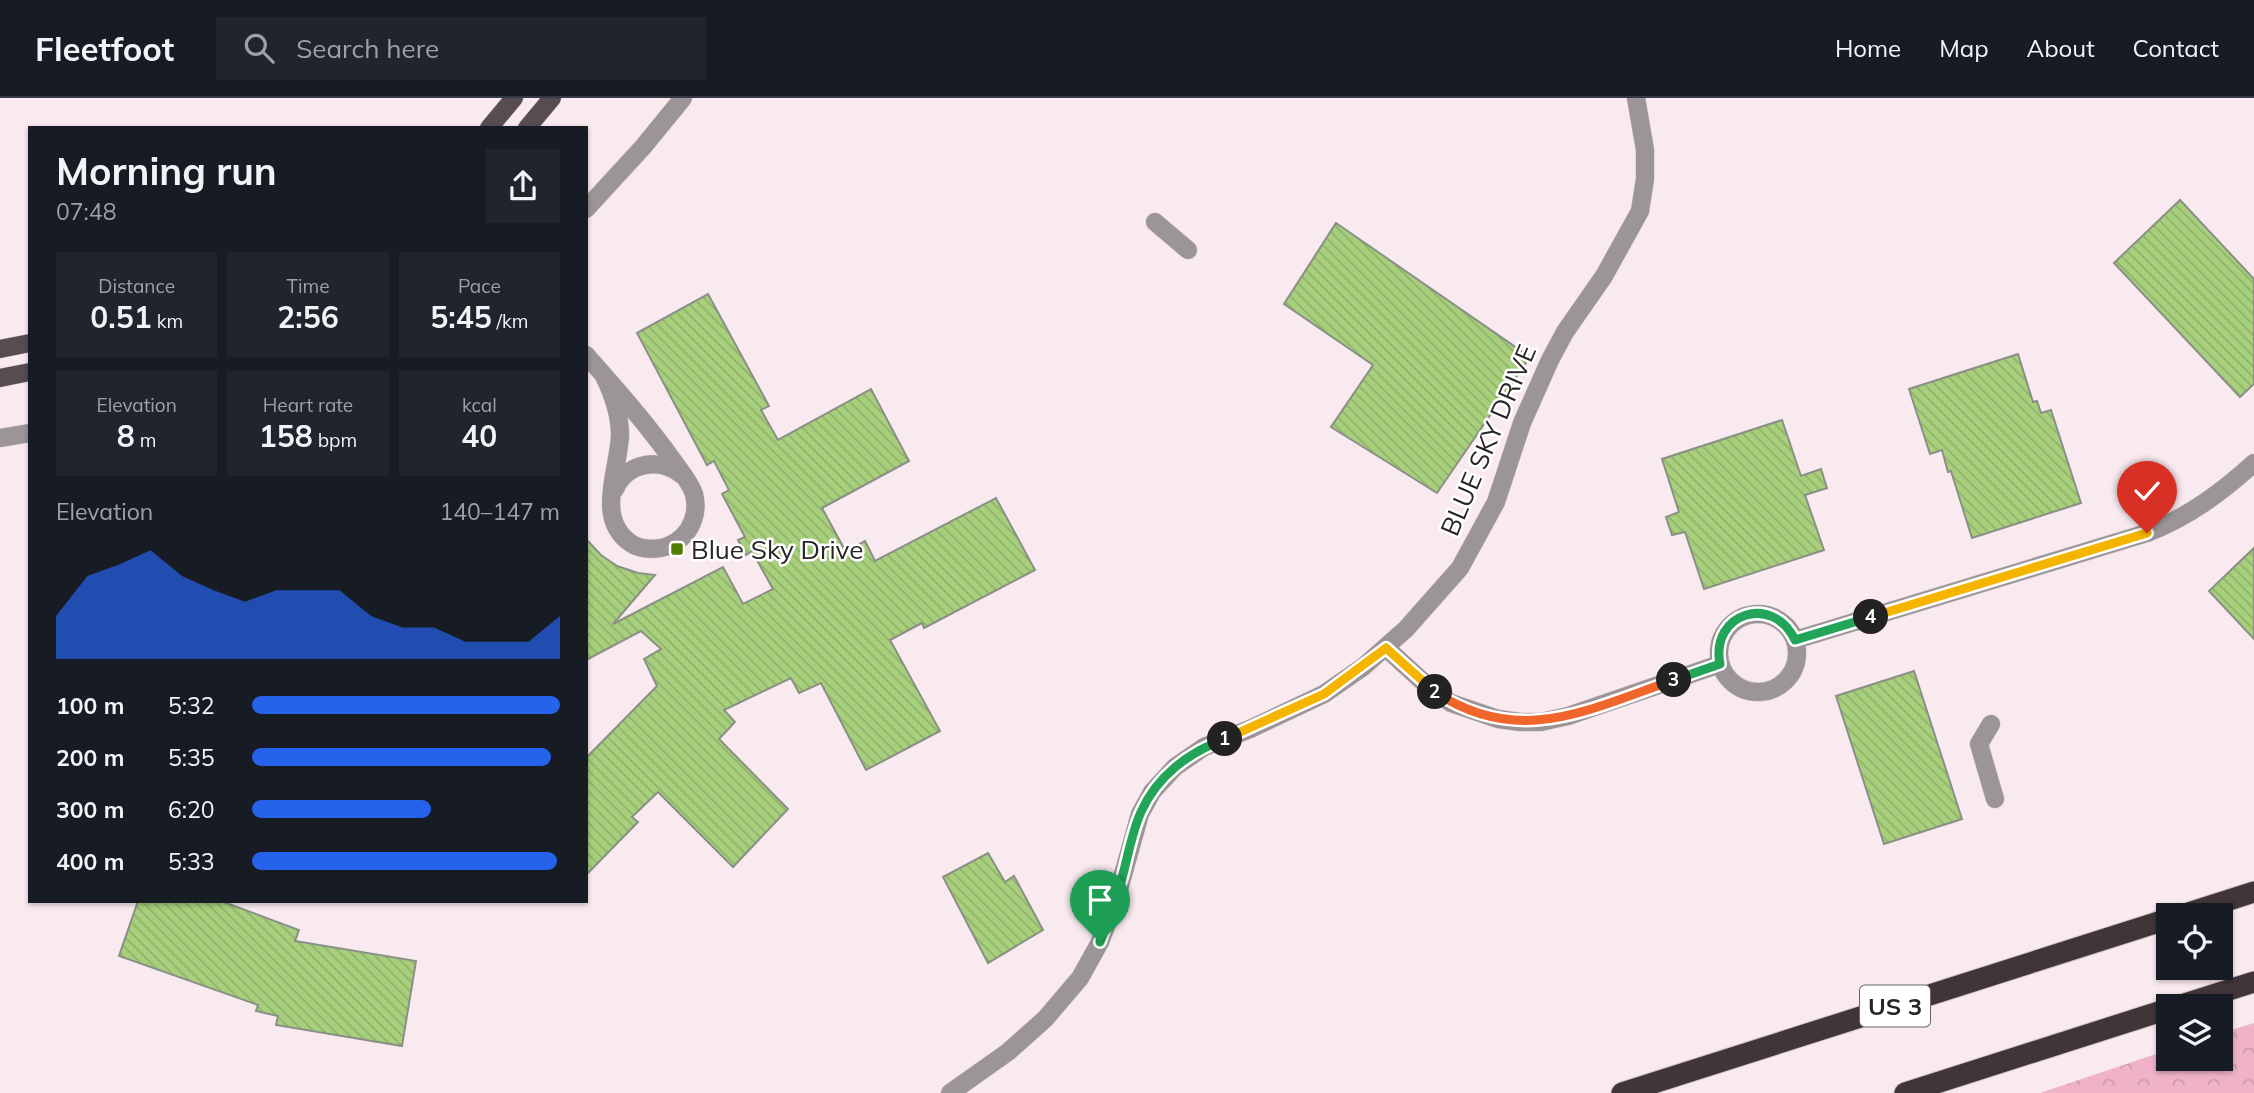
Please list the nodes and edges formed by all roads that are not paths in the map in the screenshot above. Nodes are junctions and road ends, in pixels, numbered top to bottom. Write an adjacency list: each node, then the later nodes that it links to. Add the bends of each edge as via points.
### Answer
1 (514, 98): 5 (main road)
2 (552, 98): 6 (main road)
3 (683, 98): 7 (street)
4 (1636, 98): 22 (street, BLUE SKY DRIVE, via 1645,150 1640,211 1550,359 1522,423 1496,502 1460,568)
5 (491, 126)
6 (529, 126)
7 (588, 207)
8 (1155, 222): 9 (street)
9 (1188, 250)
10 (28, 343): 11 (main road)
11 (0, 349)
12 (588, 357): 14 (street)
13 (28, 372): 15 (main road)
14 (603, 374): 19 (street); 20 (street, via 620,434)
15 (0, 378)
16 (28, 433): 17 (street)
17 (0, 438)
18 (2254, 463): 21 (street, via 2174,523)
19 (690, 485): 20 (street, via 674,469 649,464 623,476); 20 (street, via 696,505 692,523 682,538 663,548 639,547 621,534 613,521)
20 (612, 496)
21 (1795, 640): 23 (street, via 1780,620 1763,613 1746,615 1723,633); 23 (street, via 1798,654 1793,670 1776,688 1744,690 1733,684)
22 (1386, 648): 23 (street, via 1451,703 1520,722 1568,716); 32 (street, BLUE SKY DRIVE, via 1324,694 1204,747 1175,767 1152,792 1140,814 1117,896 1080,978 1009,1052)
23 (1720, 664)
24 (1991, 724): 25 (street, via 1979,744)
25 (1995, 799)
26 (2254, 892): 27 (highway)
27 (2220, 903)
28 (2156, 923): 33 (highway, US 3)
29 (2254, 982): 30 (highway)
30 (2216, 994)
31 (2156, 1013): 34 (highway)
32 (950, 1093)
33 (1622, 1093)
34 (1905, 1093)

